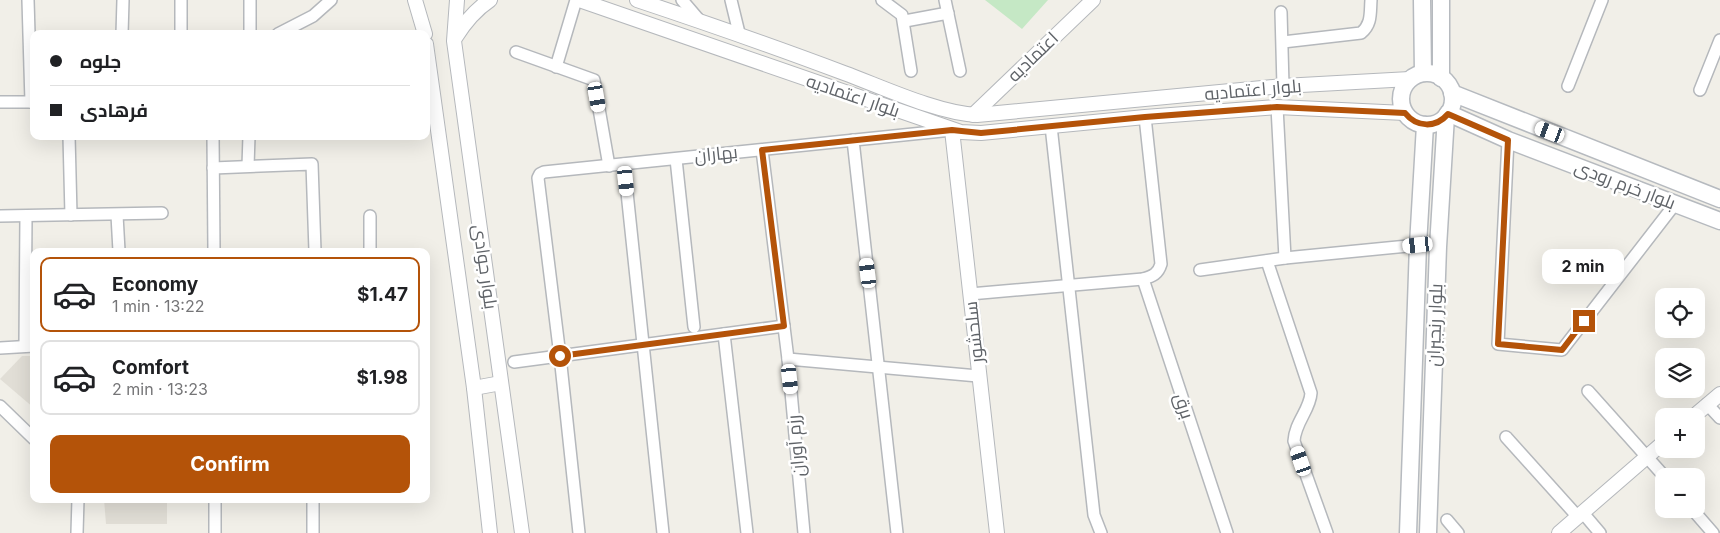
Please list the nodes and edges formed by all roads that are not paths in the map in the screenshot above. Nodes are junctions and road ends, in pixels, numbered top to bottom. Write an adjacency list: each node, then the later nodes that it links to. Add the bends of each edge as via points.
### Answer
1 (28, 0): 35 (street)
2 (123, 0): 25 (street)
3 (181, 0): 26 (street)
4 (250, 0): 27 (street)
5 (331, 0): 28 (street, via 313,16)
6 (415, 0): 29 (street)
7 (426, 0): 30 (street)
8 (457, 0): 33 (street, بلوار جوادی)
9 (490, 0): 33 (street, via 464,23)
10 (578, 0): 37 (street); 56 (street, بلوار اعتمادیه)
11 (636, 0): 23 (street, بلوار اعتمادیه)
12 (682, 0): 23 (street)
13 (732, 0): 31 (street)
14 (882, 0): 24 (street)
15 (945, 0): 22 (street)
16 (1093, 0): 51 (street, اعتمادیه)
17 (1371, 0): 34 (street, via 1370,22 1361,33)
18 (1422, 0): 41 (main road)
19 (1441, 0): 42 (main road)
20 (1602, 0): 44 (street)
21 (1281, 12): 34 (street)
22 (948, 13): 24 (street); 39 (street)
23 (700, 21): 31 (street, بلوار اعتمادیه)
24 (905, 21): 38 (street)
25 (122, 30)
26 (181, 30)
27 (250, 30)
28 (286, 30)
29 (424, 30)
30 (425, 30)
31 (739, 33): 51 (street, بلوار اعتمادیه, via 915,99 954,112)
32 (1720, 40): 45 (street)
33 (454, 41): 99 (street, بلوار جوادی)
34 (1283, 42): 43 (street)
35 (30, 51)
36 (516, 52): 37 (street)
37 (556, 67): 66 (street, via 594,80)
38 (911, 71)
39 (960, 71)
40 (430, 73): 100 (street, بلوار جوادی)
41 (1417, 76): 42 (main road, via 1432,74); 43 (street, بلوار اعتمادیه); 50 (main road, via 1401,94)
42 (1442, 78): 46 (main road)
43 (1283, 86): 51 (street, بلوار اعتمادیه)
44 (1568, 86)
45 (1700, 90)
46 (1452, 93): 52 (main road); 68 (main road, بلوار خرم رودی)
47 (0, 102): 48 (street)
48 (30, 102)
49 (1277, 107): 50 (street, بلوار اعتمادیه); 53 (street, بلوار اعتمادیه); 82 (street)
50 (1405, 113): 54 (main road)
51 (974, 114)
52 (1447, 115): 54 (main road, via 1436,123); 61 (main road, بلوار خرم رودی); 133 (main road, بلوار رنجبران, via 1438,247)
53 (1145, 117): 55 (street, بلوار اعتمادیه); 85 (street, via 1161,264 1155,275)
54 (1424, 125): 77 (main road, بلوار رنجبران)
55 (1051, 126): 56 (street, بلوار اعتمادیه, via 981,133); 86 (street)
56 (952, 130): 60 (street, بهاران); 87 (street, سلحشور)
57 (69, 140): 71 (street)
58 (213, 140): 67 (street)
59 (249, 140): 65 (street)
60 (853, 140): 62 (street, بهاران); 97 (street)
61 (1508, 140): 69 (main road, بلوار خرم رودی); 69 (street, via 1498,344 1562,350)
62 (762, 150): 63 (street, بهاران); 89 (street, رزم آوران)
63 (676, 158): 64 (street, بهاران); 88 (street)
64 (624, 164): 66 (street, بهاران); 91 (street)
65 (248, 166): 67 (street); 80 (street, via 312,164)
66 (609, 166): 94 (street, بهاران, via 544,172 538,178)
67 (213, 168): 79 (street)
68 (1720, 199)
69 (1675, 204): 76 (main road, بلوار خرم رودی)
70 (162, 213): 72 (street)
71 (71, 215): 72 (street); 74 (street)
72 (118, 215): 78 (street)
73 (0, 216): 74 (street)
74 (26, 216): 92 (street)
75 (370, 216): 81 (street)
76 (1720, 221)
77 (1418, 245): 82 (street); 132 (main road, بلوار رنجبران)
78 (118, 248)
79 (214, 248)
80 (315, 248)
81 (370, 248)
82 (1286, 258): 83 (street)
83 (1268, 261): 84 (street); 131 (street, via 1310,393 1294,441)
84 (1200, 270)
85 (1143, 279): 86 (street); 130 (street, برق)
86 (1069, 285): 87 (street); 129 (street, via 1094,515)
87 (970, 294): 98 (street, سلحشور)
88 (694, 326)
89 (784, 326): 90 (street); 95 (street, رزم آوران)
90 (724, 334): 91 (street); 125 (street)
91 (643, 345): 94 (street); 124 (street)
92 (29, 346): 93 (street)
93 (0, 348)
94 (560, 356): 96 (street); 123 (street)
95 (788, 359): 97 (street); 126 (street, رزم آوران)
96 (514, 362)
97 (880, 368): 98 (street); 127 (street)
98 (978, 376): 128 (street, سلحشور)
99 (501, 383): 100 (street); 122 (street, بلوار جوادی)
100 (474, 388): 121 (street, بلوار جوادی)
101 (1588, 390): 110 (street)
102 (1720, 394): 103 (street)
103 (1708, 404): 105 (street); 106 (street)
104 (0, 406): 107 (street)
105 (1703, 408)
106 (1720, 418)
107 (30, 434)
108 (1506, 437): 115 (street)
109 (1655, 449): 110 (street)
110 (1647, 456): 111 (street); 115 (street)
111 (1657, 468)
112 (78, 503): 118 (street)
113 (215, 503): 119 (street)
114 (313, 503): 120 (street)
115 (1581, 515): 135 (street); 136 (street)
116 (1700, 518): 137 (street)
117 (1447, 520): 134 (street)
118 (77, 533)
119 (216, 533)
120 (312, 533)
121 (490, 533)
122 (522, 533)
123 (579, 533)
124 (663, 533)
125 (747, 533)
126 (804, 533)
127 (897, 533)
128 (997, 533)
129 (1101, 533)
130 (1227, 533)
131 (1327, 533)
132 (1408, 533)
133 (1428, 533)
134 (1458, 533)
135 (1559, 533)
136 (1600, 533)
137 (1713, 533)

